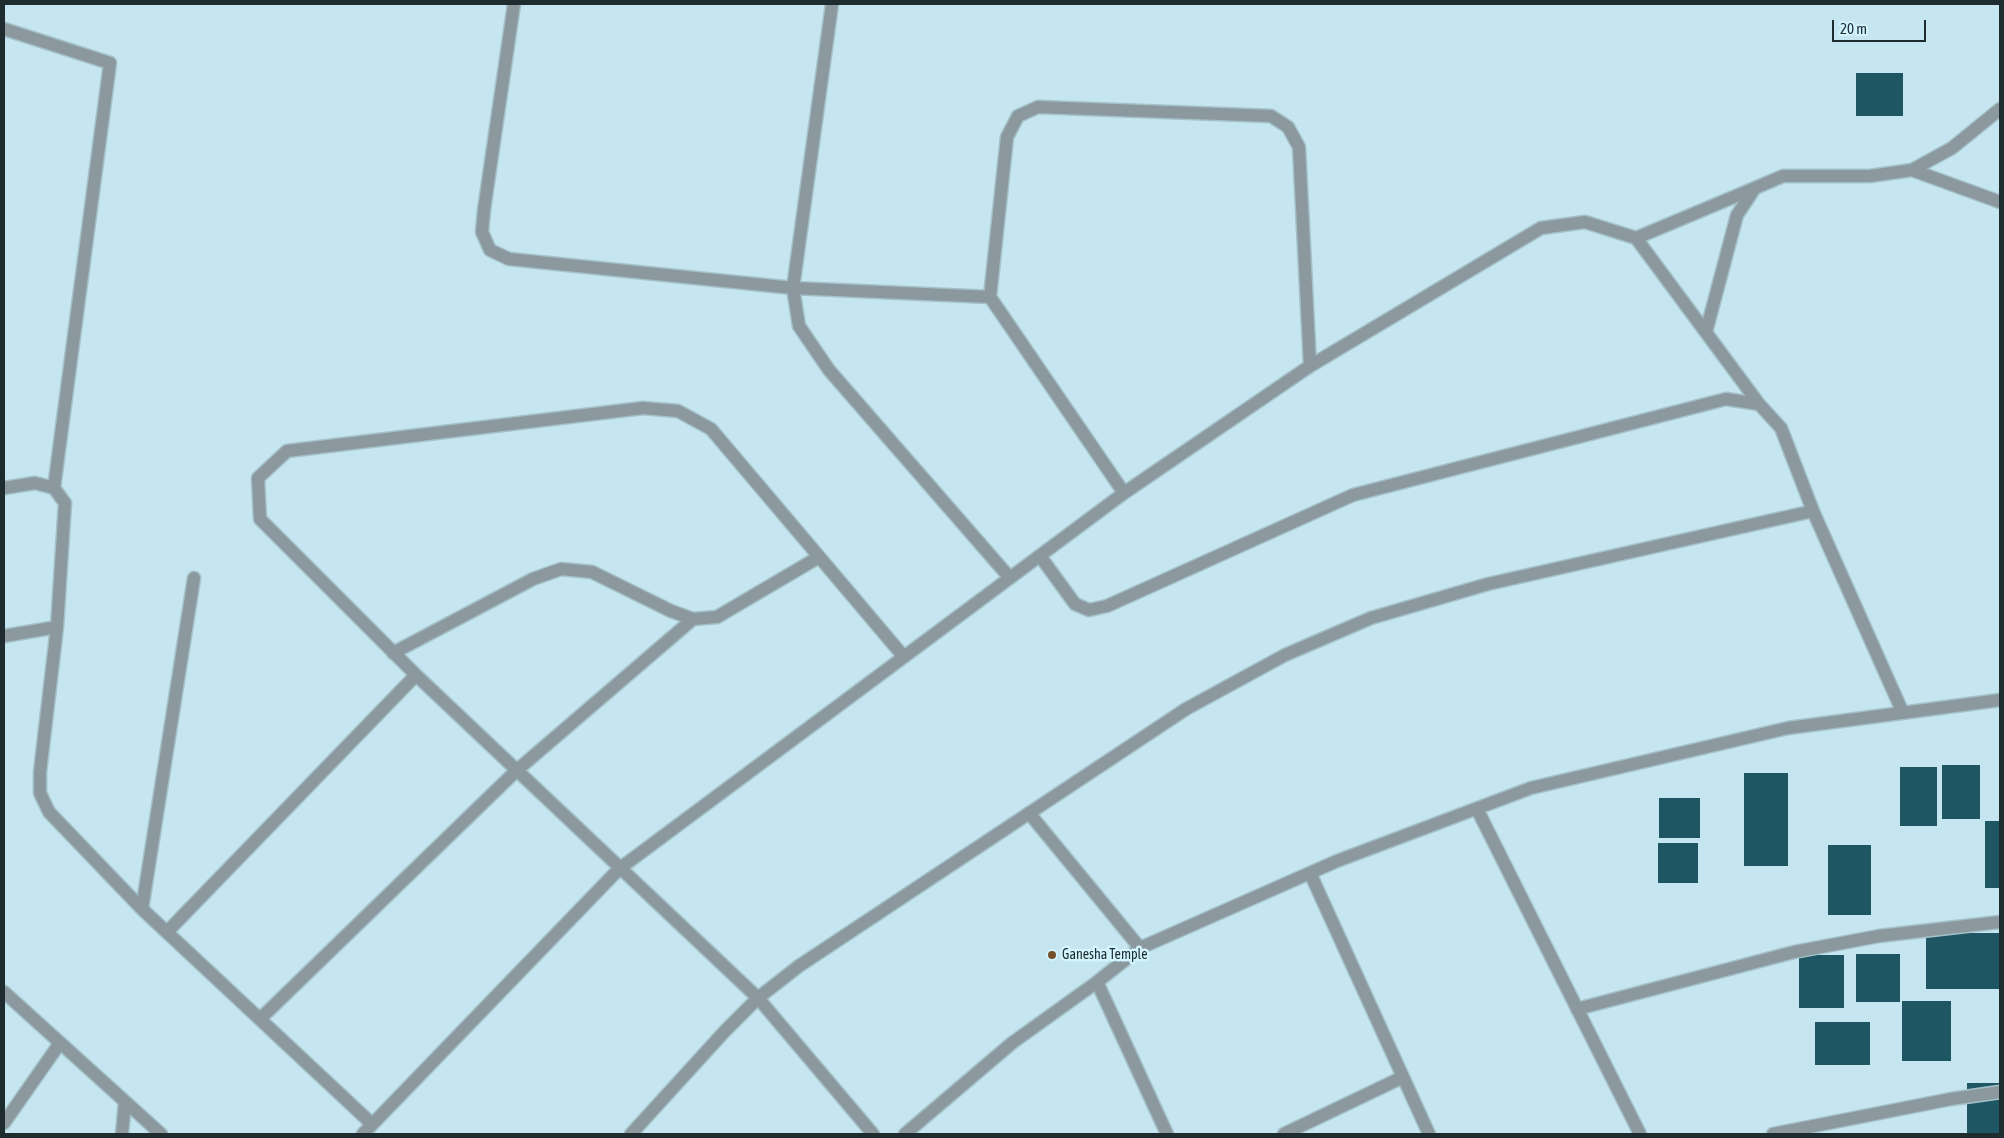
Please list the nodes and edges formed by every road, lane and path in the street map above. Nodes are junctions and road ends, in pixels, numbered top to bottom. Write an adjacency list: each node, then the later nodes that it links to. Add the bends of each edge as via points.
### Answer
1 (514, 4): 9 (street, via 484,210 482,232 490,250 509,259)
2 (832, 4): 9 (street)
3 (4, 29): 15 (street, via 110,63)
4 (2000, 109): 5 (street, via 1952,148)
5 (1912, 170): 6 (street, via 1870,176 1783,176); 7 (street)
6 (1755, 188): 8 (street); 11 (street, via 1737,215)
7 (2000, 202)
8 (1636, 238): 11 (street); 12 (street, via 1586,222 1541,228)
9 (793, 288): 10 (street); 21 (street, via 799,326 829,370)
10 (990, 297): 12 (street, via 1007,137 1018,116 1038,107 1271,116 1288,127 1299,147); 16 (street)
11 (1706, 332): 13 (street)
12 (1310, 366): 16 (street)
13 (1759, 404): 17 (street, via 1781,428); 18 (street, via 1726,399 1353,495 1107,606 1089,610 1076,604)
14 (4, 488): 15 (street, via 35,483)
15 (54, 488): 23 (street, via 65,503)
16 (1124, 493): 18 (street)
17 (1813, 511): 29 (street); 32 (street, via 1488,584 1372,618 1285,655 1186,709)
18 (1040, 556): 21 (street)
19 (819, 557): 22 (street, via 717,617); 25 (street, via 711,429 678,411 644,408 287,451 258,478 260,519); 26 (street)
20 (194, 578): 35 (street)
21 (1010, 578): 26 (street)
22 (693, 619): 25 (street, via 592,572 561,569 533,579); 30 (street)
23 (57, 627): 24 (street); 35 (street, via 40,793 49,812)
24 (4, 636)
25 (393, 652): 27 (street)
26 (904, 657): 33 (street)
27 (416, 675): 30 (street); 37 (street)
28 (2000, 700): 29 (street)
29 (1903, 713): 31 (street, via 1779,731 1531,788)
30 (516, 771): 33 (street); 43 (street)
31 (1477, 809): 34 (street); 42 (street)
32 (1029, 813): 38 (street); 41 (street, via 799,966)
33 (620, 870): 41 (street); 49 (street)
34 (1310, 873): 38 (street); 45 (street)
35 (142, 908): 37 (street)
36 (2000, 922): 42 (street, via 1879,936 1794,952)
37 (167, 932): 43 (street)
38 (1140, 948): 39 (street)
39 (1097, 982): 55 (street, via 1012,1043); 56 (street)
40 (4, 992): 44 (street)
41 (758, 998): 53 (street); 54 (street)
42 (1577, 1010): 59 (street)
43 (260, 1019): 49 (street)
44 (60, 1043): 47 (street); 48 (street)
45 (1402, 1077): 57 (street); 58 (street)
46 (2000, 1092): 60 (street)
47 (125, 1102): 50 (street); 51 (street)
48 (4, 1123)
49 (372, 1124): 52 (street)
50 (122, 1134)
51 (161, 1134)
52 (363, 1134)
53 (631, 1134)
54 (873, 1134)
55 (905, 1134)
56 (1166, 1134)
57 (1284, 1134)
58 (1429, 1134)
59 (1640, 1134)
60 (1773, 1134)

